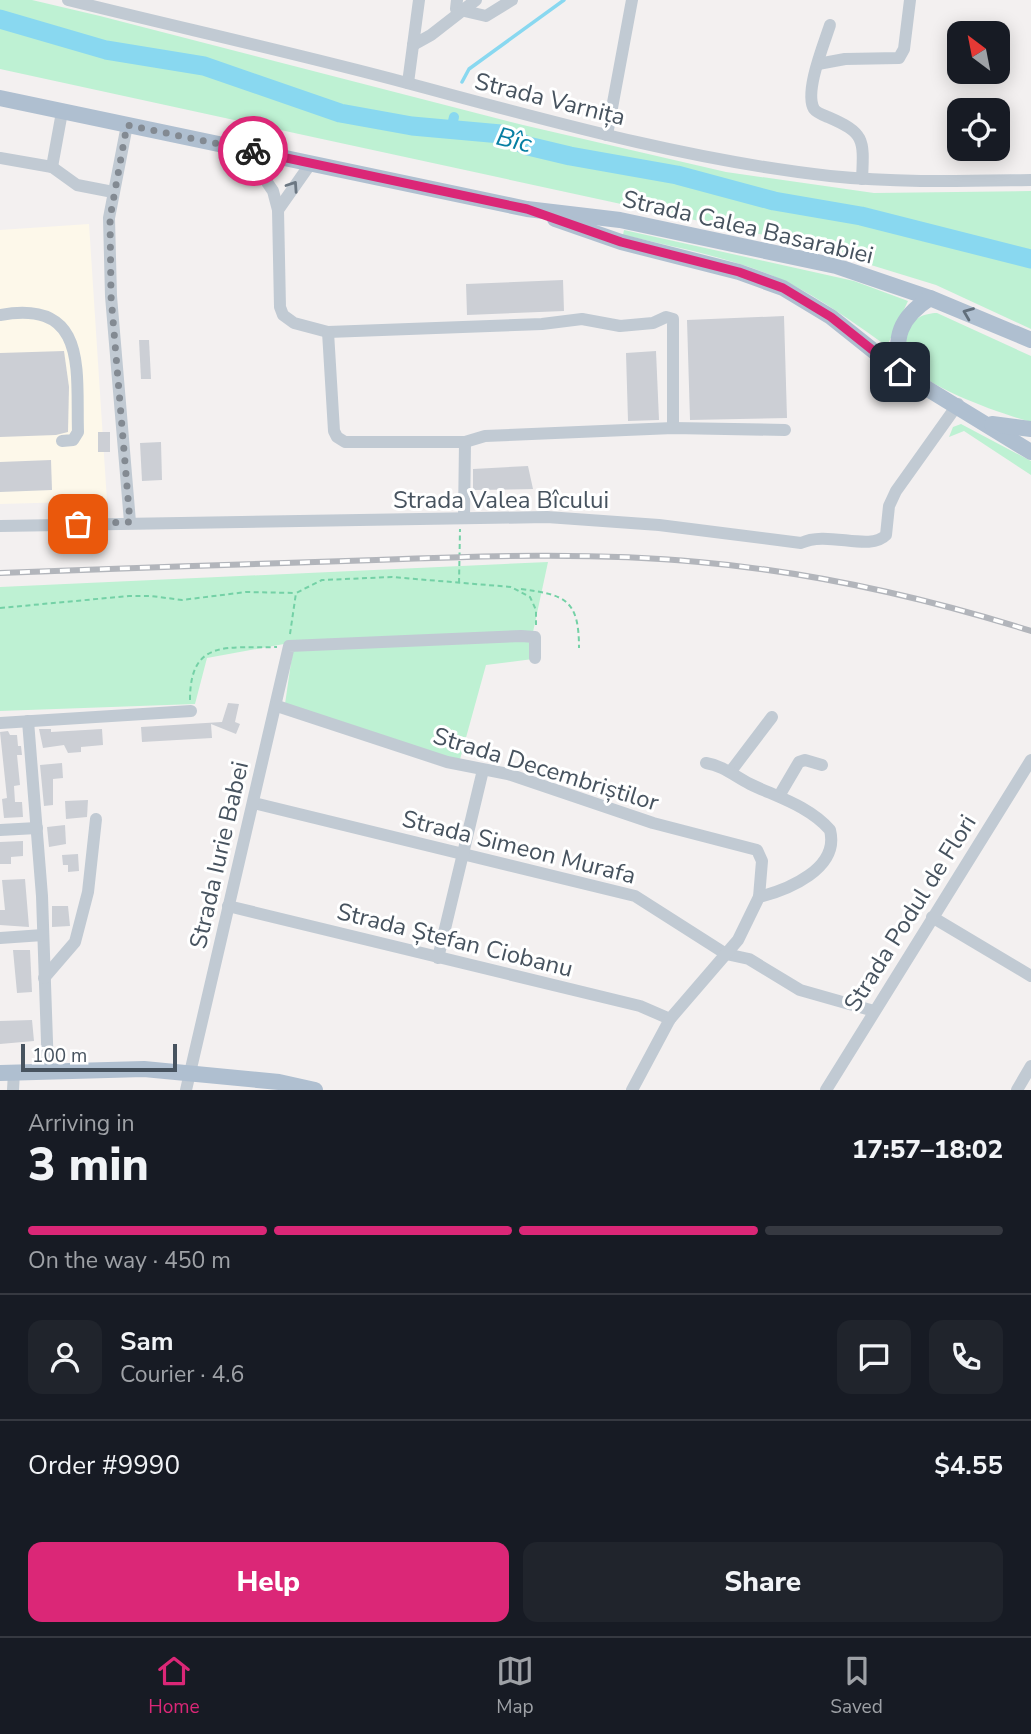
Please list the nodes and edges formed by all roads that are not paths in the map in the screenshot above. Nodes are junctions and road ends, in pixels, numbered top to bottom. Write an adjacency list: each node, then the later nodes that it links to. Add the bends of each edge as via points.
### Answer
1 (68, 0): 11 (street, Strada Varnița)
2 (419, 0): 9 (street)
3 (475, 0): 7 (street)
4 (512, 0): 7 (street, via 485,16)
5 (632, 0): 15 (street)
6 (910, 0): 10 (street, via 899,58)
7 (459, 5): 9 (street, via 432,35)
8 (830, 25): 10 (street)
9 (413, 45): 11 (street)
10 (818, 64): 20 (street, via 811,90 813,107 857,132 863,144)
11 (408, 83): 15 (street, Strada Varnița)
12 (0, 98): 13 (main road, Strada Calea Basarabiei)
13 (62, 112): 14 (main road, Strada Calea Basarabiei); 19 (street)
14 (127, 125): 16 (main road, Strada Calea Basarabiei); 22 (street)
15 (607, 135): 20 (street, Strada Varnița, via 721,159)
16 (245, 149): 18 (main road, Strada Calea Basarabiei); 24 (street, via 274,191)
17 (0, 159): 19 (street)
18 (311, 163): 23 (main road, Strada Calea Basarabiei); 24 (street, one-way to 18)
19 (52, 167): 22 (street, via 77,186)
20 (862, 179): 21 (street, Strada Varnița)
21 (1031, 180)
22 (113, 192): 39 (street, via 111,296)
23 (527, 209): 25 (main road, Strada Calea Basarabiei, via 620,220 836,266); 29 (main road, Strada Calea Basarabiei, via 621,242 783,288 831,317)
24 (278, 210): 27 (street, via 276,269 283,315 293,323)
25 (930, 298): 28 (main road, Strada Calea Basarabiei, one-way to 25); 29 (main road, via 900,331 896,348)
26 (0, 315): 35 (street, via 39,315 63,327 71,338 78,432 73,440)
27 (328, 332): 32 (street, via 582,319 620,326 666,317 673,319); 36 (street, via 337,437 345,442)
28 (1031, 341)
29 (900, 372): 30 (main road, Strada Calea Basarabiei)
30 (958, 404): 31 (main road, Strada Calea Basarabiei); 38 (street, Strada Valea Bîcului, via 896,491 886,535 875,542 820,537 801,543 578,518)
31 (986, 423): 33 (main road, Strada Calea Basarabiei); 37 (main road)
32 (673, 428): 34 (street); 36 (street, via 485,436)
33 (1031, 429)
34 (785, 430)
35 (62, 442)
36 (465, 442): 38 (street)
37 (1031, 452)
38 (462, 518): 39 (street, Strada Valea Bîcului)
39 (130, 522): 40 (street, Strada Valea Bîcului)
40 (0, 526)
41 (535, 658): 42 (street, Strada Iurie Babei, via 536,637 289,646)
42 (277, 706): 50 (street, Strada Decembriștilor); 53 (street, Strada Iurie Babei)
43 (191, 711): 45 (street)
44 (772, 717): 51 (street)
45 (28, 722): 46 (street); 55 (street)
46 (0, 723)
47 (706, 763): 51 (street)
48 (822, 765): 52 (street, via 799,762)
49 (1029, 769): 60 (street, Strada Podul de Flori)
50 (483, 770): 57 (street); 58 (street, Strada Decembriștilor, via 544,785 675,830 757,850 762,861)
51 (731, 771): 52 (street)
52 (779, 796): 58 (street, via 822,822 832,840 824,860 801,881)
53 (254, 803): 57 (street, Strada Simeon Murafa); 59 (street, Strada Iurie Babei)
54 (96, 819): 66 (street, via 88,892 75,942)
55 (37, 828): 56 (street); 61 (street)
56 (0, 830)
57 (463, 852): 63 (street, Strada Simeon Murafa, via 635,896); 64 (street)
58 (759, 897): 63 (street, via 744,932)
59 (228, 906): 64 (street, Strada Ștefan Ciobanu); 72 (street, Strada Iurie Babei)
60 (932, 917): 65 (street); 67 (street, Strada Podul de Flori)
61 (43, 935): 62 (street); 66 (street)
62 (0, 938)
63 (726, 954): 67 (street, Strada Simeon Murafa, via 749,959 800,990); 68 (street)
64 (438, 958): 68 (street, Strada Ștefan Ciobanu, via 640,1006)
65 (1031, 976)
66 (44, 978): 70 (street)
67 (874, 1011): 77 (street, Strada Podul de Flori)
68 (670, 1019): 76 (street)
69 (1031, 1066): 78 (street)
70 (48, 1071): 71 (main road); 72 (main road)
71 (7, 1073): 73 (street)
72 (188, 1073): 74 (street, Strada Iurie Babei); 75 (main road)
73 (13, 1090)
74 (186, 1090)
75 (315, 1090)
76 (632, 1090)
77 (825, 1090)
78 (1017, 1090)

